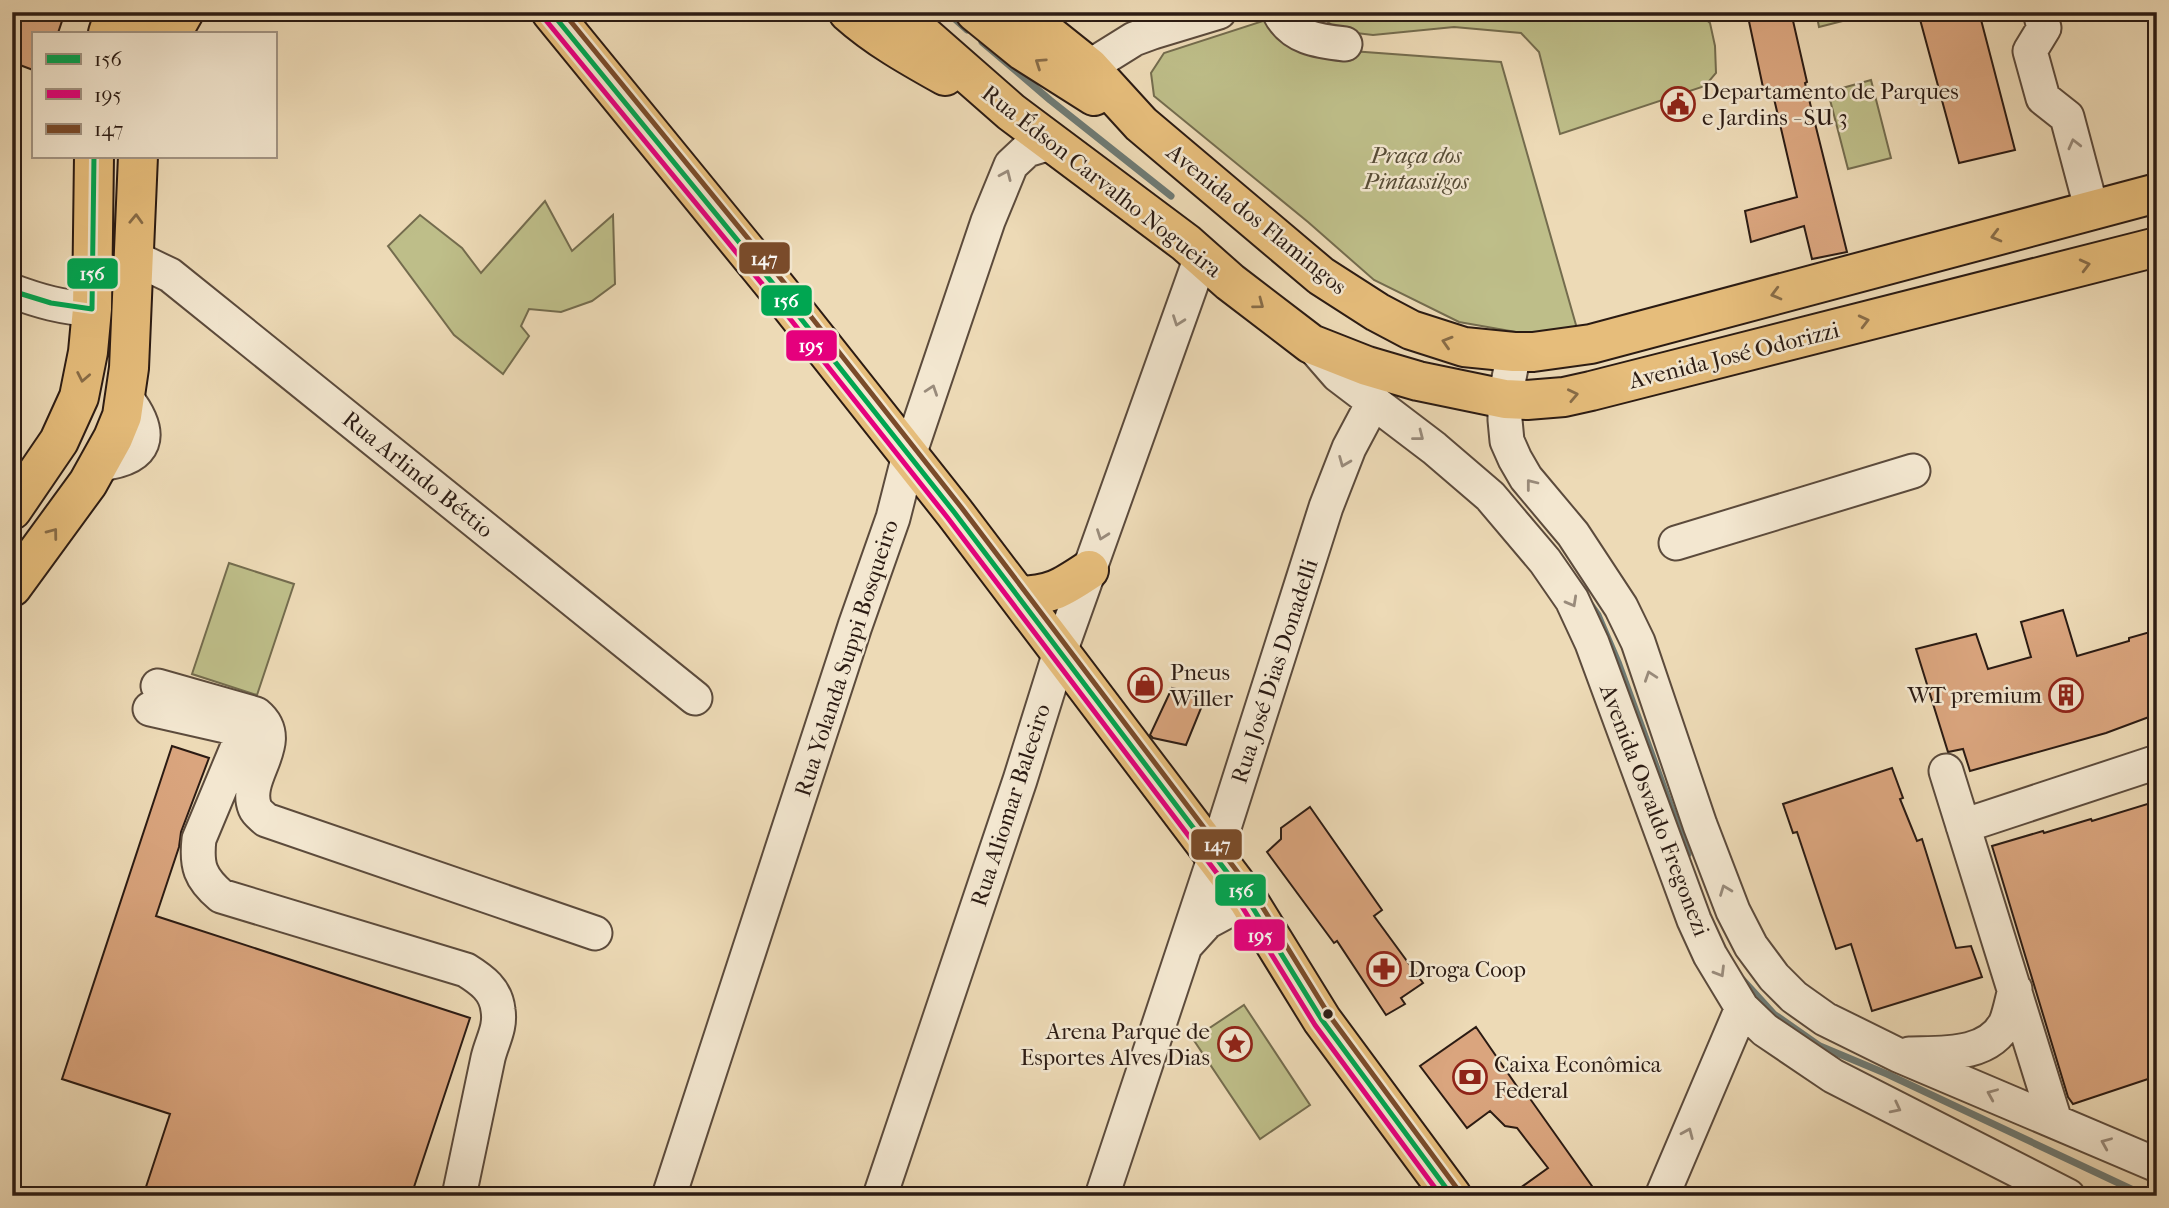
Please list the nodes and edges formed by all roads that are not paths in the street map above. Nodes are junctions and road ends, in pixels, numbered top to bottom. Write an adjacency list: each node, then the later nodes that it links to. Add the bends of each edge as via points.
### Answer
1 (89, 12): 13 (main road)
2 (114, 12): 14 (main road)
3 (152, 12): 15 (main road)
4 (184, 12): 16 (main road)
5 (551, 12): 19 (main road)
6 (581, 12): 19 (main road)
7 (848, 12): 20 (main road, via 893,47)
8 (897, 12): 20 (main road, Rua Édson Carvalho Nogueira)
9 (1219, 12): 18 (street, via 1134,39)
10 (1279, 12): 17 (street, via 1293,31 1305,37)
11 (2040, 12): 26 (street, one-way to 11, via 2067,117 2043,98 2030,51 2044,28)
12 (1015, 18): 18 (main road, Avenida dos Flamingos); 21 (main road, one-way to 12, via 1048,69)
13 (87, 32)
14 (108, 32)
15 (144, 32)
16 (173, 32)
17 (1345, 44)
18 (1089, 67): 21 (main road, Avenida dos Flamingos)
19 (601, 76): 36 (main road)
20 (1011, 112): 22 (main road, Rua Édson Carvalho Nogueira)
21 (1141, 124): 33 (main road, Avenida dos Flamingos, one-way to 21, via 1464,347 1411,330 1377,312 1321,276)
22 (1050, 143): 28 (main road, Rua Édson Carvalho Nogueira); 36 (street, Rua Yolanda Suppi Bosqueiro, one-way to 22, via 1011,164 1027,150)
23 (94, 158): 31 (main road)
24 (138, 158): 29 (main road, one-way to 24)
25 (2157, 193): 26 (main road, Avenida José Odorizzi)
26 (2092, 211): 33 (main road, Avenida José Odorizzi, one-way to 33, via 1591,344)
27 (2157, 247): 34 (main road, Avenida José Odorizzi, one-way to 27, via 1591,391)
28 (1202, 257): 32 (main road, Rua Édson Carvalho Nogueira, one-way to 32); 40 (street, Rua Aliomar Baleeiro, one-way to 40)
29 (134, 262): 41 (main road, one-way to 29, via 68,513 122,416); 44 (street, Rua Arlindo Béttio, via 170,275)
30 (12, 291): 31 (street, via 43,303)
31 (92, 309): 38 (main road, one-way to 38, via 79,397 60,441)
32 (1311, 344): 34 (main road, Avenida José Odorizzi, via 1418,381); 35 (street, Avenida Osvaldo Fregonezi, via 1338,374)
33 (1524, 352): 34 (street, Avenida Osvaldo Fregonezi)
34 (1505, 399): 54 (street, Avenida Osvaldo Fregonezi, one-way to 34, via 1825,1019 1794,997 1751,946 1700,825 1638,642 1573,534 1515,459 1507,441)
35 (1374, 401): 48 (street, Rua José Dias Donadelli, one-way to 48, via 1349,448 1326,508); 53 (street, Avenida Osvaldo Fregonezi, one-way to 53, via 1490,496 1572,600 1694,920)
36 (909, 455): 42 (main road); 58 (street, Rua Yolanda Suppi Bosqueiro, via 893,518)
37 (1913, 471): 39 (street)
38 (12, 510)
39 (1676, 543)
40 (1089, 570): 42 (main road, via 1056,591); 43 (street, Rua Aliomar Baleeiro)
41 (12, 587)
42 (1018, 596): 43 (main road)
43 (1060, 652): 48 (main road); 59 (street, Rua Aliomar Baleeiro)
44 (695, 698)
45 (2157, 762): 47 (street)
46 (1946, 771): 47 (street)
47 (1964, 826): 52 (street)
48 (1215, 856): 49 (main road); 51 (street, Rua José Dias Donadelli)
49 (1248, 900): 51 (street, Rua José Dias Donadelli, via 1207,922); 61 (main road, via 1322,1020)
50 (595, 933): 57 (street, via 266,820 256,810 253,795 270,735 264,721 256,714 154,697 235,730 239,737 199,839 206,884 221,896 466,970 484,981 493,995 499,1026)
51 (1185, 946): 60 (street, Rua José Dias Donadelli)
52 (2015, 989): 54 (street, via 2006,1023 1983,1044 1963,1052); 55 (street)
53 (1741, 1008): 62 (street, one-way to 53); 63 (street, Avenida Osvaldo Fregonezi, one-way to 63, via 1833,1076)
54 (1898, 1055): 55 (street, Avenida Osvaldo Fregonezi, one-way to 54)
55 (2055, 1121): 56 (street, Avenida Osvaldo Fregonezi, one-way to 55)
56 (2157, 1165)
57 (458, 1196)
58 (669, 1196)
59 (880, 1196)
60 (1102, 1196)
61 (1452, 1196)
62 (1662, 1196)
63 (2068, 1196)

